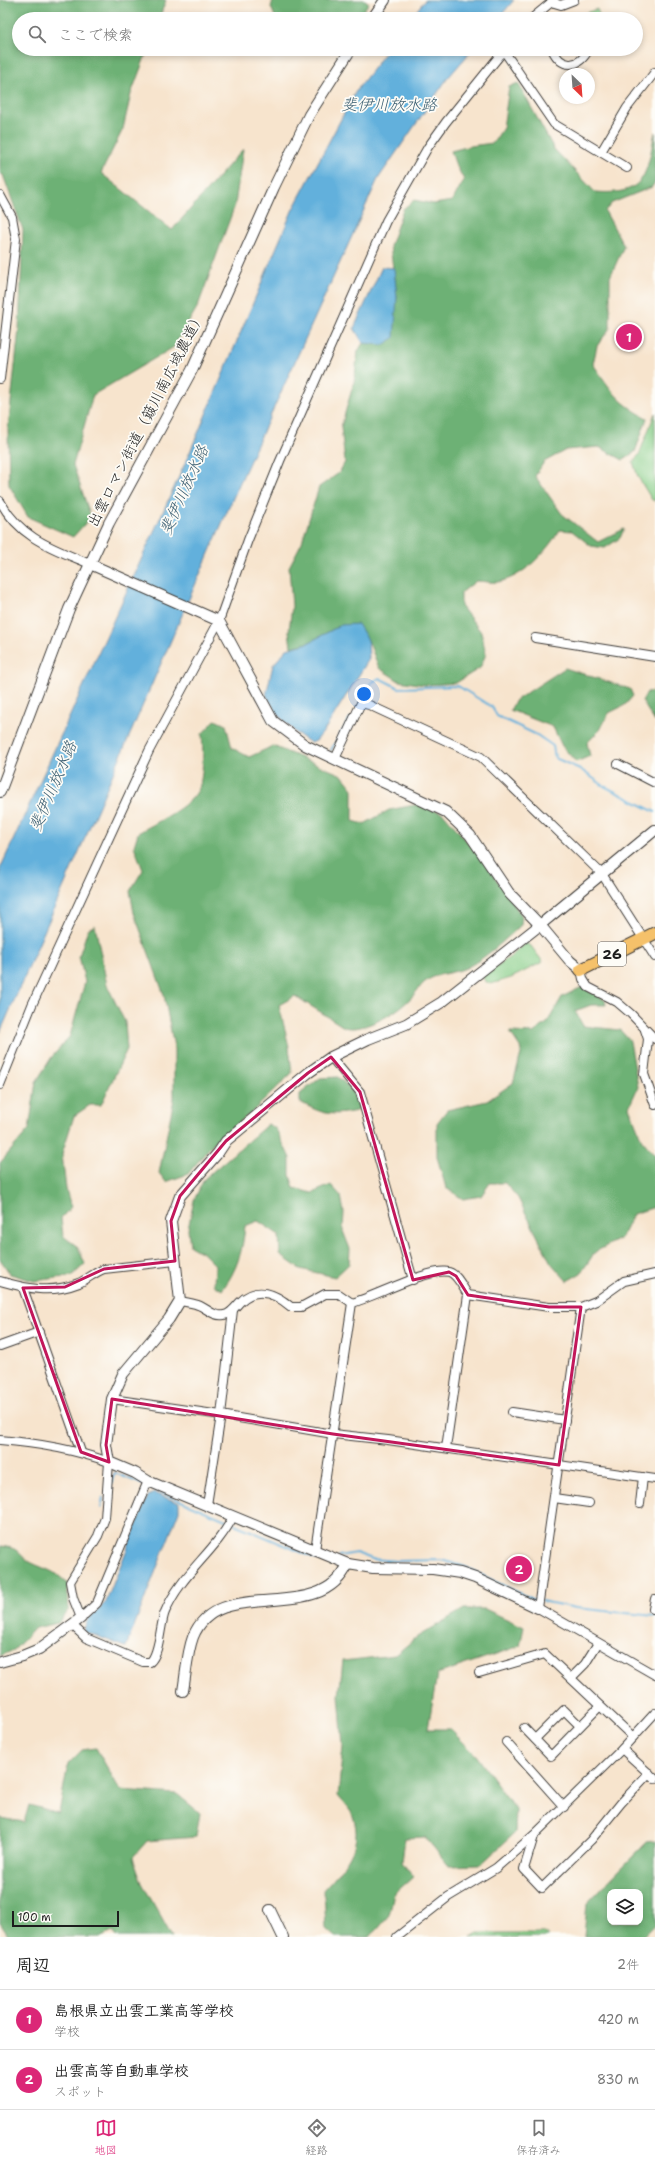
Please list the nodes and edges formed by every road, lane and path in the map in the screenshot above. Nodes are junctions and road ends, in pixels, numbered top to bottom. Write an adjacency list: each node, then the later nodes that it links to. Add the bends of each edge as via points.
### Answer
1 (385, 0): 4 (street)
2 (574, 0): 3 (street, via 561,5)
3 (553, 1): 5 (street)
4 (377, 12)
5 (541, 12)
6 (347, 56): 17 (street, 出雲ロマン街道（簸川南広域農道）, via 309,115 192,370 109,523)
7 (500, 56): 18 (street, via 428,148 386,221 280,462)
8 (509, 56): 12 (street, via 554,124)
9 (557, 56): 10 (street, via 561,61 569,64 577,63)
10 (585, 56)
11 (655, 72): 12 (street, via 627,108)
12 (601, 152): 13 (street)
13 (627, 168)
14 (0, 195): 15 (street, via 12,217 16,239)
15 (0, 379)
16 (0, 502): 17 (street, via 23,531 40,543)
17 (90, 564): 18 (street); 24 (street, 出雲ロマン街道（簸川南広域農道）, via 69,609)
18 (219, 621): 21 (street, via 273,721 305,745); 35 (street, via 149,751 32,1006)
19 (535, 638): 20 (street)
20 (655, 657)
21 (335, 759): 26 (street, via 361,703 369,705 481,757); 27 (street, via 446,812 470,835 509,893)
22 (618, 764): 23 (street)
23 (655, 783)
24 (0, 792)
25 (655, 830): 26 (street)
26 (602, 874): 27 (street); 29 (street)
27 (540, 925): 31 (street); 34 (street, via 436,1006 406,1024)
28 (655, 932): 29 (main road, 26)
29 (643, 939): 30 (street); 31 (main road, 26)
30 (655, 958)
31 (581, 970): 32 (street, via 588,988 617,1002)
32 (645, 1029): 33 (street); 36 (street, via 648,1039 644,1074)
33 (654, 1038)
34 (331, 1057): 37 (street, via 226,1141 180,1196 171,1221); 39 (street, via 360,1092)
35 (0, 1085)
36 (655, 1105)
37 (175, 1261): 41 (street, via 104,1269 95,1272 88,1279 65,1287 33,1290); 43 (street)
38 (655, 1274): 45 (street, via 624,1281 596,1302)
39 (413, 1280): 42 (street, via 433,1273 448,1272 456,1276); 44 (street)
40 (3, 1281): 41 (street)
41 (23, 1288): 47 (street)
42 (468, 1295): 45 (street, via 549,1307); 55 (street)
43 (180, 1301): 46 (street, via 199,1305 212,1314 223,1315); 49 (street, via 169,1319 123,1374)
44 (352, 1303): 46 (street, via 339,1294 325,1294 301,1307 291,1307 280,1297 265,1292 253,1293); 53 (street)
45 (581, 1307): 52 (street)
46 (233, 1310): 51 (street)
47 (39, 1332): 48 (street); 56 (street)
48 (0, 1346)
49 (112, 1399): 51 (street); 57 (street, via 106,1445)
50 (512, 1412): 52 (street)
51 (221, 1415): 53 (street); 65 (street)
52 (565, 1420): 58 (street)
53 (333, 1434): 55 (street); 67 (street)
54 (0, 1440): 56 (street, via 29,1442)
55 (446, 1448): 58 (street)
56 (81, 1452): 57 (street)
57 (109, 1462): 61 (street, via 135,1473); 72 (street, via 105,1518 98,1536 70,1582)
58 (559, 1465): 59 (street); 62 (street)
59 (643, 1477): 60 (street); 64 (street)
60 (655, 1479)
61 (148, 1482): 65 (street); 72 (street, via 97,1602)
62 (554, 1498): 63 (street); 70 (street)
63 (589, 1504)
64 (640, 1504)
65 (207, 1506): 66 (street)
66 (233, 1517): 67 (street); 73 (street, via 218,1541 190,1571 165,1612 155,1655 150,1662 143,1662 86,1638)
67 (315, 1550): 68 (street)
68 (348, 1564): 70 (street, via 460,1573); 79 (street, via 344,1572 329,1587 316,1594 242,1603 210,1613 193,1637)
69 (655, 1599): 71 (street)
70 (538, 1608): 74 (street)
71 (653, 1609)
72 (81, 1618): 73 (street)
73 (72, 1625): 75 (street, via 39,1649)
74 (598, 1643): 77 (street); 78 (street, via 585,1664)
75 (0, 1662)
76 (480, 1673): 78 (street, via 545,1654)
77 (655, 1675)
78 (571, 1678): 80 (street)
79 (183, 1691)
80 (600, 1706): 82 (street); 84 (street)
81 (655, 1713): 84 (street)
82 (580, 1726): 85 (street, via 564,1710); 85 (street, via 550,1756)
83 (524, 1728): 85 (street)
84 (633, 1738): 87 (street)
85 (535, 1739)
86 (506, 1742): 89 (street)
87 (622, 1749): 88 (street); 89 (street)
88 (652, 1776): 90 (street, via 621,1803 591,1840 542,1888 524,1869)
89 (564, 1807): 90 (street)
90 (534, 1835): 93 (street, via 496,1868 448,1897)
91 (270, 1910): 92 (street)
92 (284, 1937)
93 (397, 1937)

